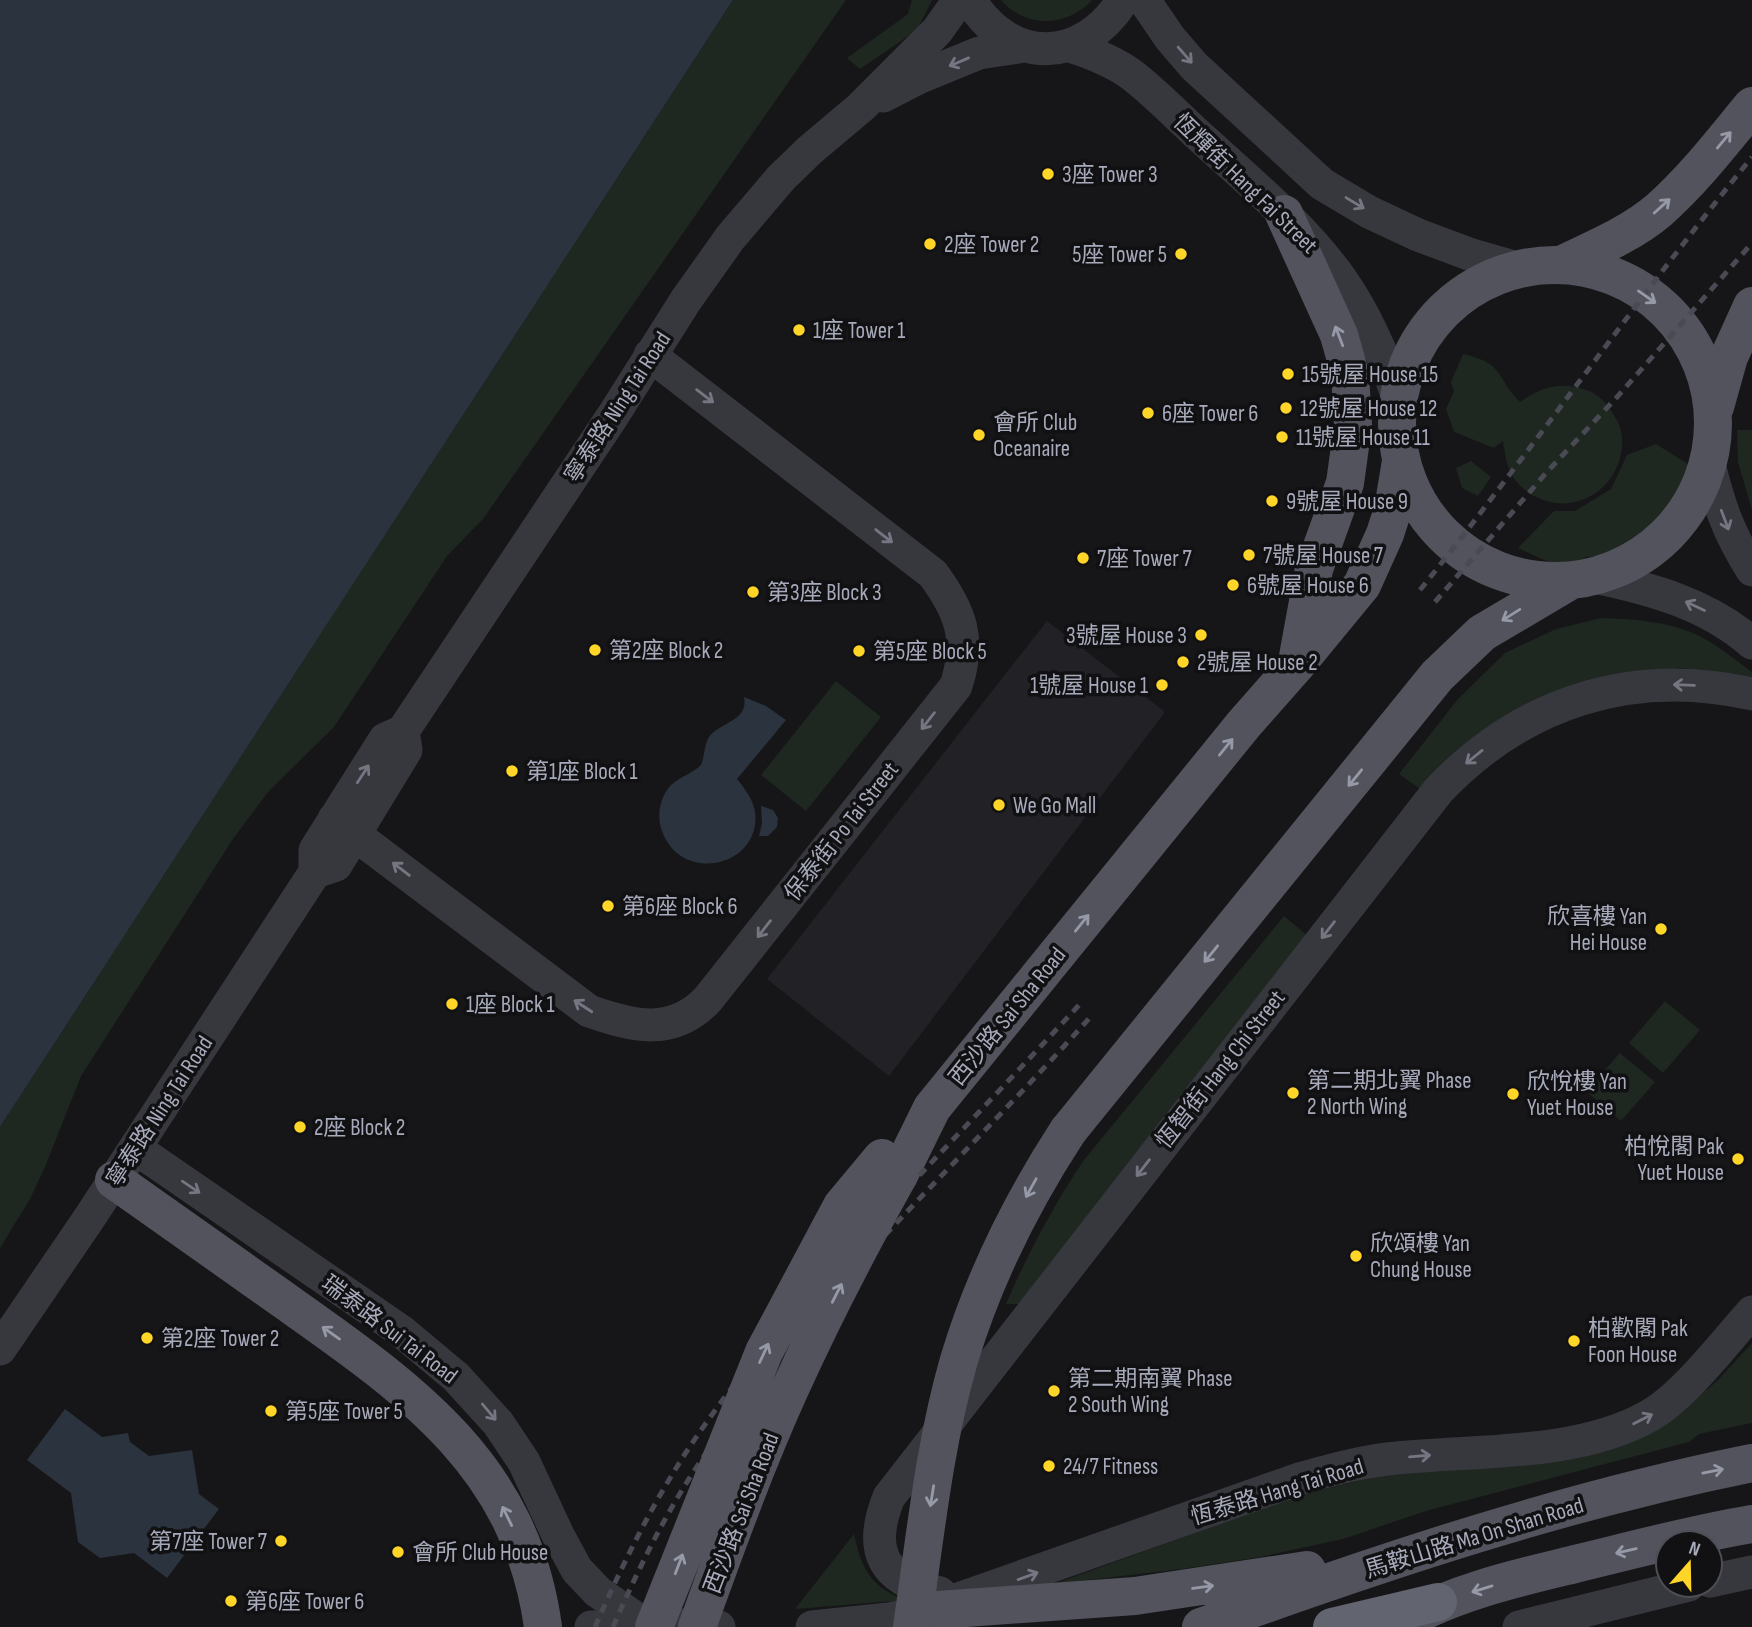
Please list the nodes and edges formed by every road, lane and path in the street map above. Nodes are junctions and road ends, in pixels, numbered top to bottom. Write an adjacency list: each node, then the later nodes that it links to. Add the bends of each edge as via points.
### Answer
1 (959, 0): 8 (street, 寧泰路 Ning Tai Road, via 937,31)
2 (970, 0): 5 (street, via 999,34)
3 (1123, 0): 6 (street, via 1092,36)
4 (1144, 0): 11 (street, one-way to 11, via 1194,66 1322,184 1418,235)
5 (1025, 46): 6 (street); 8 (street, 寧泰路 Ning Tai Road, one-way to 8, via 979,53)
6 (1070, 46): 9 (street, 恆輝街 Hang Fai Street, via 1103,57 1132,75)
7 (1752, 106): 10 (main road, one-way to 7, via 1657,212)
8 (861, 107): 13 (street, 寧泰路 Ning Tai Road, via 810,150 753,209)
9 (1284, 214): 14 (street, 恆輝街 Hang Fai Street, via 1348,289 1384,357); 21 (main road, one-way to 9, via 1314,569 1345,484 1353,425 1350,374 1339,335)
10 (1561, 265): 11 (main road); 15 (main road, one-way to 15, via 1607,274 1650,296 1683,330 1698,355)
11 (1521, 269): 14 (main road, via 1492,278 1440,315 1420,339)
12 (1752, 306): 15 (main road, via 1729,357)
13 (650, 355): 23 (street, 寧泰路 Ning Tai Road, via 403,731 406,750); 23 (street, 保泰街 Po Tai Street, one-way to 23, via 933,574 948,594 964,638 964,662 956,685 709,999 697,1012 659,1026 623,1023 589,1011)
14 (1398, 398): 16 (main road)
15 (1715, 407): 17 (main road)
16 (1401, 461): 19 (main road, via 1428,518 1467,555 1517,577); 21 (main road, 西沙路 Sai Sha Road, via 1389,521 1362,585)
17 (1709, 464): 18 (street, one-way to 18, via 1732,538); 19 (main road, via 1689,510 1669,535 1622,568)
18 (1752, 570)
19 (1583, 579): 20 (street, one-way to 19, via 1710,613 1679,599 1637,586); 37 (main road, one-way to 37, bridge, via 1482,633 1437,676 1068,1131 1035,1181 993,1263 959,1362 940,1448)
20 (1752, 642)
21 (1297, 664): 25 (main road, 西沙路 Sai Sha Road, one-way to 21, via 932,1108)
22 (1752, 694): 35 (street, 恆智街 Hang Chi Street, one-way to 35, via 1684,684 1591,695 1556,707 1504,735 1438,791 889,1497 878,1530 889,1569 910,1584)
23 (344, 827): 24 (street, 寧泰路 Ning Tai Road, via 335,865 315,872)
24 (135, 1148): 26 (street, 寧泰路 Ning Tai Road); 38 (street, 瑞泰路 Sui Tai Road, one-way to 38, via 401,1331 456,1377 498,1423 524,1462 577,1570 605,1598)
25 (890, 1167): 38 (main road, one-way to 25, bridge, via 764,1352 842,1206); 41 (main road, 西沙路 Sai Sha Road, one-way to 25, bridge, via 790,1389 857,1253)
26 (114, 1180): 28 (street, 寧泰路 Ning Tai Road); 39 (main road, one-way to 26, via 528,1565 513,1528 491,1485 441,1422 386,1373)
27 (1752, 1312): 35 (street, 恆泰路 Hang Tai Road, one-way to 27, via 1298,1479 1352,1464 1548,1445 1620,1429 1673,1399)
28 (0, 1349)
29 (1752, 1464): 31 (main road, 馬鞍山路 Ma On Shan Road, one-way to 29, via 1540,1515)
30 (1752, 1524): 36 (main road, 馬鞍山路 Ma On Shan Road, one-way to 36, via 1592,1560)
31 (1406, 1555): 37 (main road, one-way to 31, via 1135,1596); 44 (main road, 馬鞍山路 Ma On Shan Road)
32 (1752, 1572): 33 (street)
33 (1724, 1578)
34 (1654, 1594): 47 (street)
35 (964, 1599): 37 (street, 恆泰路 Hang Tai Road)
36 (1438, 1602): 45 (highway, 馬鞍山路 Ma On Shan Road); 46 (main road, 馬鞍山路 Ma On Shan Road)
37 (918, 1619): 43 (street, 恆泰路 Hang Tai Road)
38 (648, 1625): 40 (street); 42 (street)
39 (543, 1627)
40 (591, 1627)
41 (698, 1627)
42 (719, 1627)
43 (812, 1627)
44 (1201, 1627)
45 (1332, 1627)
46 (1393, 1627)
47 (1519, 1627)

